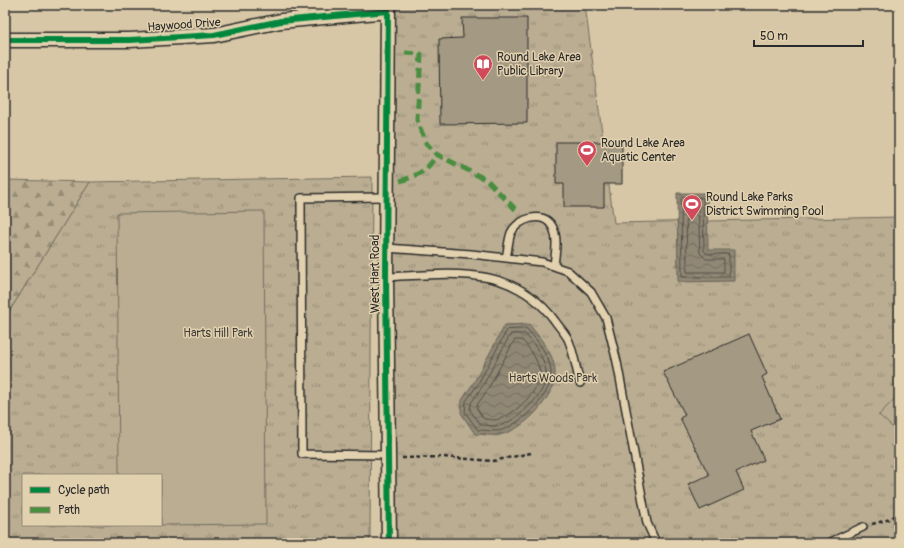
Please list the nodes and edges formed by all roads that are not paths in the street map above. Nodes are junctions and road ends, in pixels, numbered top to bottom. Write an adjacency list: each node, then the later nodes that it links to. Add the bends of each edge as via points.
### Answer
1 (388, 8): 2 (street, Haywood Drive, via 281,21 214,35 130,40); 3 (street, West Hart Road)
2 (5, 40)
3 (386, 197): 4 (street, West Hart Road); 9 (lane, via 301,198 302,454)
4 (386, 248): 5 (lane); 7 (street, West Hart Road)
5 (506, 258): 6 (lane); 6 (lane, via 511,233 522,221 532,218 544,219 552,225 556,240)
6 (554, 266): 12 (lane, via 568,271 591,292 606,318 617,362 647,523)
7 (386, 277): 8 (lane, via 462,274 492,278 519,287 546,308 568,339); 9 (street, West Hart Road)
8 (580, 383)
9 (396, 457): 11 (street, West Hart Road)
10 (863, 527): 13 (lane)
11 (389, 543)
12 (656, 543)
13 (829, 543)

